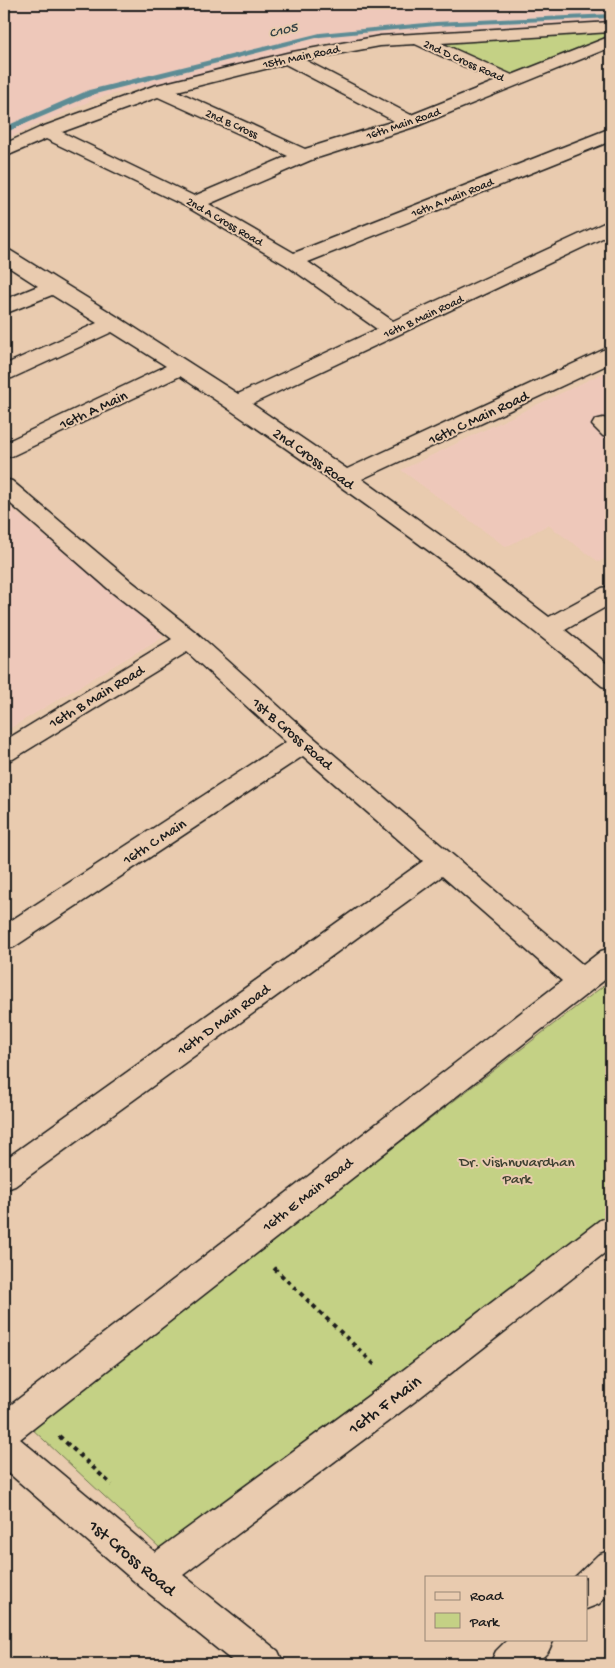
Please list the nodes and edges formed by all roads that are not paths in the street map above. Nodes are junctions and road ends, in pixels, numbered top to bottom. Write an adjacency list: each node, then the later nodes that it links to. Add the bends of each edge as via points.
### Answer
1 (611, 27): 2 (street, 15th Main Road)
2 (414, 38): 4 (street, 15th Main Road, via 380,40); 5 (street, 2nd D Cross Road)
3 (611, 41): 5 (street, 16th Main Road)
4 (287, 58): 6 (street, 15th Main Road); 7 (street)
5 (514, 82): 7 (street, 16th Main Road)
6 (159, 90): 8 (street, 15th Main Road); 11 (street, 2nd B Cross)
7 (410, 122): 11 (street, 16th Main Road)
8 (46, 132): 10 (street, 15th Main Road); 12 (street, 2nd A Cross Road)
9 (611, 134): 15 (street, 16th A Main Road)
10 (4, 151)
11 (304, 156): 12 (street, 16th Main Road)
12 (194, 202): 15 (street, 2nd A Cross Road)
13 (610, 229): 19 (street, 16th B Main Road)
14 (4, 255): 16 (street, 2nd Cross Road)
15 (294, 261): 19 (street, 2nd A Cross Road)
16 (53, 287): 17 (street); 18 (street, 2nd Cross Road)
17 (4, 308)
18 (114, 323): 21 (street, 2nd Cross Road); 22 (street)
19 (393, 331): 23 (street, 16th B Main Road)
20 (611, 355): 25 (street, 16th C Main Road)
21 (182, 367): 23 (street, 2nd Cross Road); 24 (street, 16th A Main)
22 (4, 373)
23 (235, 404): 25 (street, 2nd Cross Road)
24 (4, 451)
25 (345, 478): 28 (street, 2nd Cross Road)
26 (4, 486): 29 (street, 1st B Cross Road)
27 (611, 594): 28 (street)
28 (548, 628): 30 (street, 2nd Cross Road)
29 (189, 640): 31 (street, 1st B Cross Road); 32 (street, 16th B Main Road)
30 (611, 680)
31 (304, 743): 33 (street, 1st B Cross Road); 34 (street, 16th C Main)
32 (4, 753)
33 (443, 861): 36 (street, 1st B Cross Road); 37 (street, 16th D Main Road)
34 (4, 939)
35 (611, 959): 36 (street, 16th E Main Road)
36 (582, 980): 39 (street, 16th E Main Road)
37 (4, 1177)
38 (611, 1230): 42 (street, 16th F Main)
39 (4, 1430)
40 (4, 1447): 42 (street, 1st Cross Road)
41 (611, 1567): 43 (street)
42 (154, 1576): 45 (street, 1st Cross Road)
43 (588, 1589)
44 (534, 1640): 46 (street)
45 (266, 1664)
46 (509, 1664)

